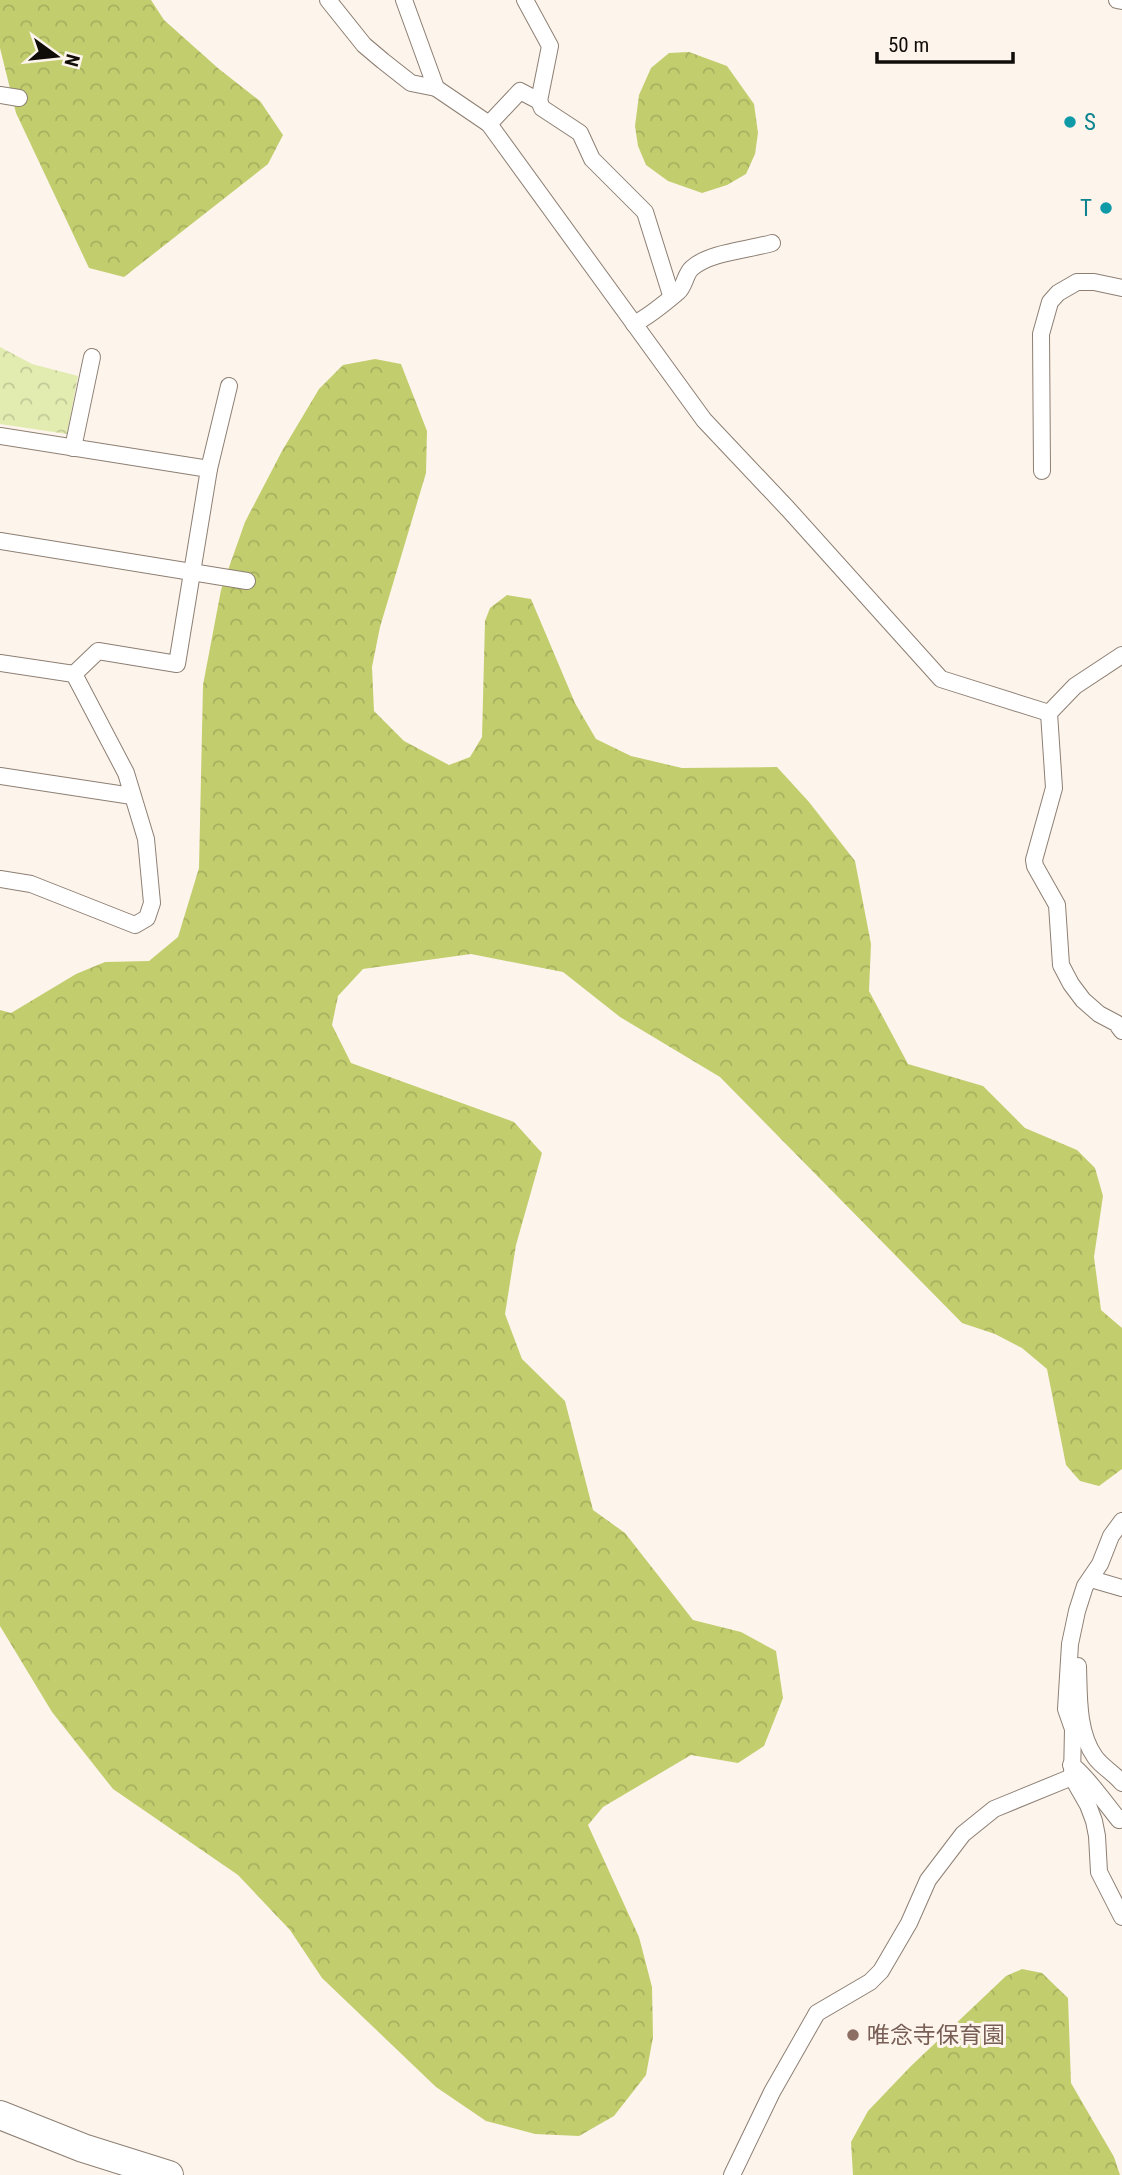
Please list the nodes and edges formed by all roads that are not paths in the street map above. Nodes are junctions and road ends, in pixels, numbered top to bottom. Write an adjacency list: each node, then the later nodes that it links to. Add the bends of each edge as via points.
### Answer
1 (328, 0): 4 (street, via 383,61 411,83)
2 (404, 0): 4 (street)
3 (524, 0): 7 (street, via 550,46)
4 (436, 88): 8 (street)
5 (0, 95): 6 (street)
6 (19, 98)
7 (538, 101): 8 (street, via 520,91); 11 (street, via 580,133 601,171 645,212)
8 (489, 124): 12 (street)
9 (772, 243): 11 (street, via 699,264)
10 (1122, 288): 18 (street, via 1077,282 1050,302 1041,334)
11 (671, 295): 12 (street, via 657,312)
12 (634, 324): 25 (street, via 722,441 941,679)
13 (92, 357): 16 (street)
14 (229, 386): 17 (street)
15 (0, 436): 16 (street)
16 (74, 448): 17 (street)
17 (209, 469): 20 (street)
18 (1042, 471)
19 (0, 541): 20 (street)
20 (194, 571): 21 (street); 24 (street, via 177,664 98,650)
21 (247, 581)
22 (1122, 655): 25 (street, via 1075,686)
23 (0, 663): 24 (street)
24 (74, 674): 27 (street, via 126,773)
25 (1049, 713): 29 (street, via 1054,788 1034,850 1035,866 1057,905 1061,965 1083,1000)
26 (0, 776): 27 (street)
27 (132, 796): 28 (street, via 146,839 152,902 147,918 135,925 31,884)
28 (0, 879)
29 (1120, 1025)
30 (1122, 1521): 31 (street)
31 (1091, 1579): 32 (street); 33 (street)
32 (1122, 1588)
33 (1077, 1611): 34 (street, via 1066,1709 1073,1729); 35 (street, via 1084,1730 1097,1761)
34 (1071, 1771): 36 (street, via 1077,1767 1119,1820); 37 (street, via 1094,1821 1099,1872); 42 (street, via 994,1809 963,1834 928,1880 881,1971 817,2013)
35 (1122, 1783)
36 (1122, 1818)
37 (1122, 1917)
38 (0, 2115): 41 (highway)
39 (0, 2133): 40 (highway)
40 (107, 2175)
41 (169, 2175)
42 (732, 2175)

